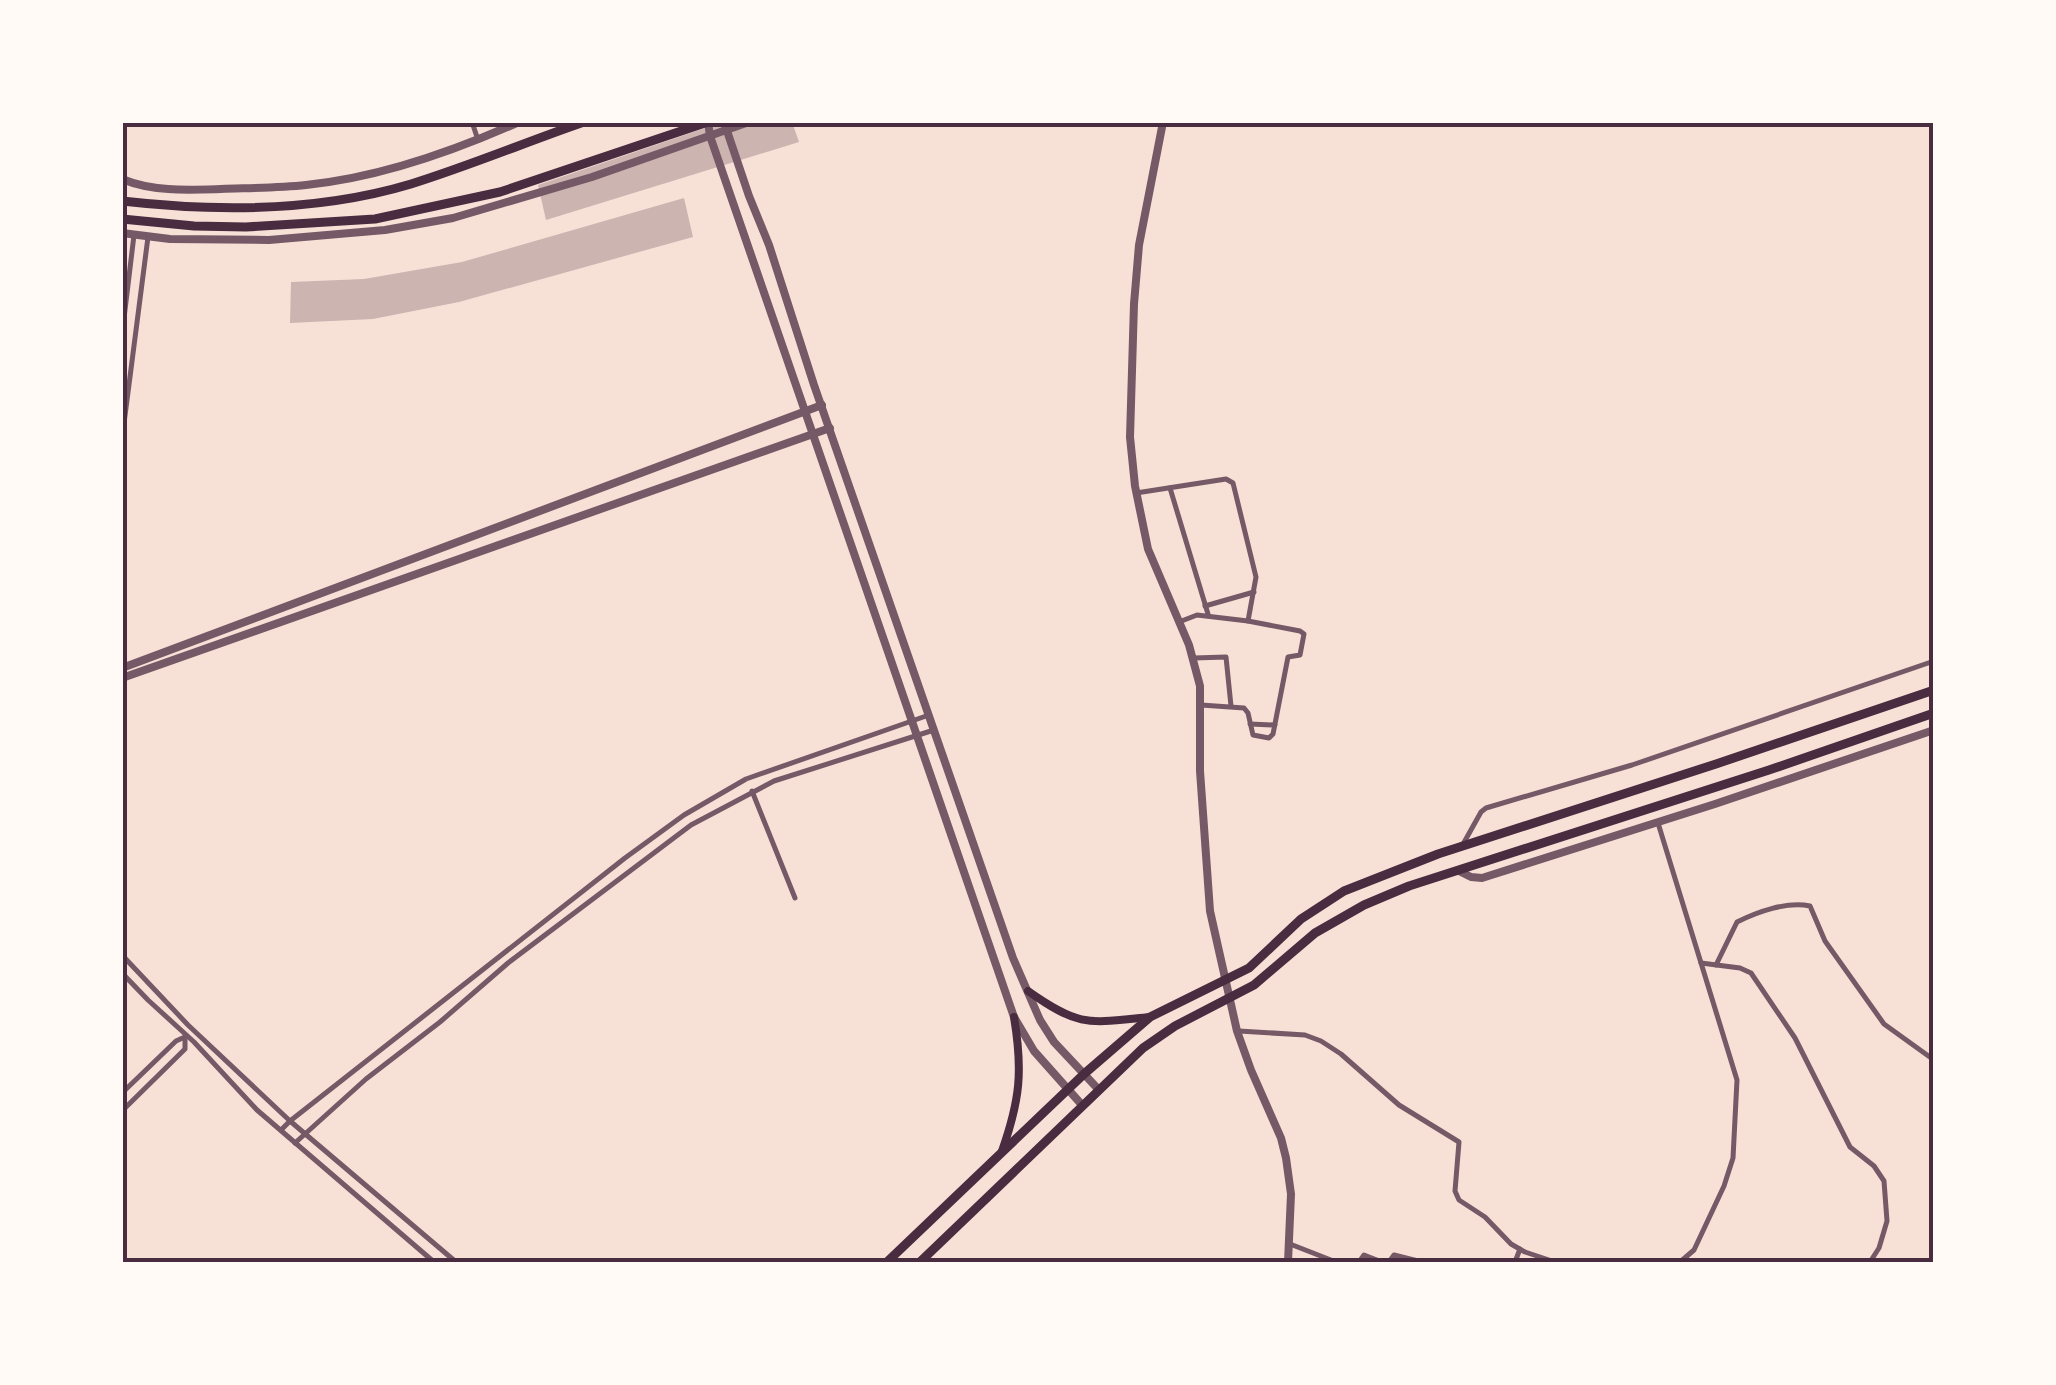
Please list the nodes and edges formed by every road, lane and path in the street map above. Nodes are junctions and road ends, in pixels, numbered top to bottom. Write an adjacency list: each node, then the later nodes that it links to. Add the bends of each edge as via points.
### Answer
1 (472, 122): 9 (street)
2 (519, 122): 9 (street)
3 (584, 122): 11 (main road, via 358,197 206,208)
4 (708, 122): 8 (street); 12 (main road, via 500,192 375,218 246,227)
5 (749, 122): 7 (street)
6 (1163, 122): 23 (street, via 1134,304 1130,438)
7 (725, 127): 8 (street); 17 (street)
8 (710, 136): 15 (street, via 453,218 302,239); 18 (street)
9 (478, 140): 10 (street, via 308,185 193,190)
10 (122, 179)
11 (122, 201)
12 (122, 218)
13 (122, 234): 14 (street)
14 (134, 236): 15 (street); 16 (street)
15 (148, 237): 21 (street)
16 (122, 335)
17 (822, 404): 18 (street); 19 (street)
18 (805, 412): 20 (street); 31 (street)
19 (830, 428): 20 (street); 37 (street)
20 (813, 435): 32 (street); 38 (street)
21 (122, 439)
22 (1170, 488): 23 (street); 24 (street, via 1232,481); 25 (street)
23 (1136, 492): 28 (street, via 1148,549)
24 (1254, 592): 25 (street); 27 (street)
25 (1206, 606): 26 (street)
26 (1208, 615): 27 (street); 28 (street)
27 (1248, 621): 40 (street, via 1304,634 1302,653 1288,657)
28 (1179, 622): 29 (street)
29 (1194, 658): 34 (street); 35 (street, via 1226,657)
30 (1934, 661): 46 (street, via 1486,808)
31 (122, 668)
32 (122, 678)
33 (1934, 690): 46 (main road)
34 (1200, 706): 35 (street); 53 (street, via 1206,869)
35 (1231, 706): 39 (street, via 1247,710)
36 (1934, 714): 47 (main road)
37 (929, 716): 38 (street); 41 (street)
38 (912, 722): 43 (street); 68 (street, via 746,779 684,815)
39 (1250, 724): 40 (street); 40 (street, via 1253,734 1269,738)
40 (1275, 725)
41 (934, 730): 43 (street); 54 (street)
42 (1934, 730): 45 (street)
43 (917, 736): 44 (street); 57 (street)
44 (752, 792): 48 (street); 70 (street, via 692,825 508,963)
45 (1658, 822): 47 (street, via 1482,878); 50 (street)
46 (1462, 846): 53 (main road, via 1344,891)
47 (1458, 871): 55 (main road, via 1409,886 1315,932 1264,978)
48 (795, 898)
49 (122, 955): 58 (street)
50 (1701, 964): 51 (street); 86 (street, via 1738,1095 1724,1186 1694,1250)
51 (1716, 965): 61 (street, via 1737,922 1810,906 1825,941 1884,1024); 87 (street, via 1752,973 1795,1038 1850,1147 1880,1172 1887,1221)
52 (122, 972): 60 (street)
53 (1226, 980): 55 (street); 56 (main road)
54 (1028, 991): 56 (main road, via 1082,1021); 62 (street, via 1054,1042)
55 (1231, 997): 59 (street); 64 (main road, via 1160,1035)
56 (1150, 1016): 62 (main road)
57 (1014, 1017): 63 (street); 72 (main road, via 1019,1088)
58 (193, 1029): 60 (street); 68 (street)
59 (1237, 1031): 73 (street, via 1281,1138 1291,1194); 74 (street, via 1320,1040 1399,1105 1456,1138 1456,1196)
60 (186, 1037): 65 (street); 67 (street, via 185,1049); 69 (street)
61 (1934, 1060)
62 (1084, 1074): 63 (main road); 64 (street)
63 (1068, 1089): 66 (street); 72 (main road)
64 (1098, 1090): 66 (main road)
65 (122, 1093)
66 (1082, 1105): 79 (main road)
67 (122, 1111)
68 (290, 1120): 69 (street); 70 (street)
69 (281, 1130): 71 (street)
70 (306, 1134): 71 (street); 77 (street)
71 (295, 1144): 76 (street)
72 (1001, 1156): 78 (main road)
73 (1290, 1244): 80 (street); 81 (street)
74 (1520, 1249): 84 (street); 85 (street)
75 (1418, 1261): 83 (street, via 1394,1255)
76 (434, 1262)
77 (456, 1262)
78 (887, 1262)
79 (920, 1262)
80 (1288, 1262)
81 (1336, 1262)
82 (1359, 1262): 83 (street, via 1364,1255)
83 (1386, 1262)
84 (1514, 1262)
85 (1555, 1262)
86 (1680, 1262)
87 (1870, 1262)

